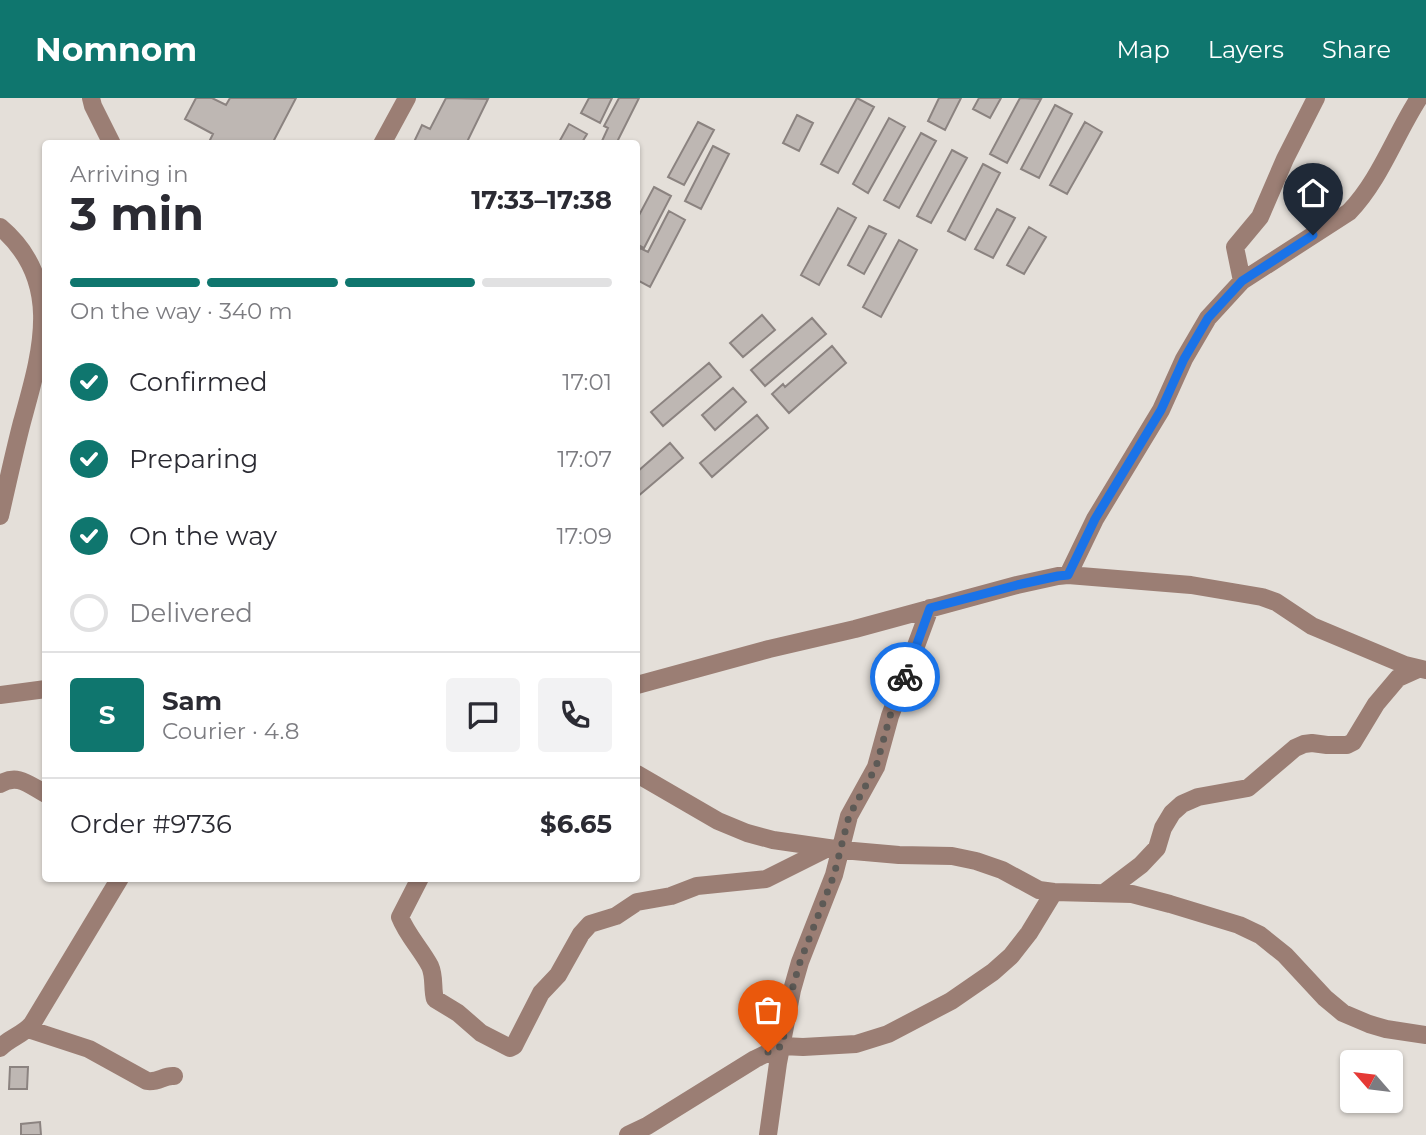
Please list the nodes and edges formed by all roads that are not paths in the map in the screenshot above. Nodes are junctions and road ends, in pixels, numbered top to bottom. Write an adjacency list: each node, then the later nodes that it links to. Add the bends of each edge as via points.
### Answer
1 (91, 98): 5 (street)
2 (407, 98): 6 (street)
3 (1316, 98): 8 (street, via 1260,217 1235,247)
4 (1419, 98): 8 (street, via 1355,206)
5 (110, 140)
6 (384, 140)
7 (0, 227): 9 (street, via 35,272)
8 (1242, 281): 14 (street, via 1198,334 1161,410 1100,510)
9 (42, 316)
10 (42, 348): 11 (street)
11 (41, 367): 12 (street)
12 (8, 440): 13 (street)
13 (0, 516)
14 (1068, 575): 15 (street); 16 (street, via 1191,585 1262,597 1312,626)
15 (930, 608): 17 (street); 23 (street, via 876,767)
16 (1422, 669): 27 (street, via 1398,678 1353,742 1304,744 1248,788 1182,804 1163,828 1157,848)
17 (640, 684)
18 (42, 690): 19 (street)
19 (0, 695)
20 (640, 776): 23 (street, via 737,829 773,840)
21 (0, 784): 22 (street, via 10,778)
22 (42, 792)
23 (835, 849): 25 (street, via 766,879 697,886 637,902 616,916 590,924 541,993 510,1048 435,999 430,966 400,918); 26 (street, via 951,856 1002,870 1039,890); 30 (street, via 834,875 800,962)
24 (118, 882): 28 (street)
25 (418, 882)
26 (1054, 892): 27 (street); 30 (street, via 1011,956 951,1001 888,1034 856,1044)
27 (1104, 893): 29 (street, via 1132,894 1239,925 1285,955 1343,1013 1386,1029)
28 (28, 1029): 31 (street); 32 (street, via 89,1049 147,1081)
29 (1426, 1035)
30 (782, 1046): 33 (street); 34 (street)
31 (0, 1048)
32 (174, 1076)
33 (628, 1135)
34 (768, 1135)

